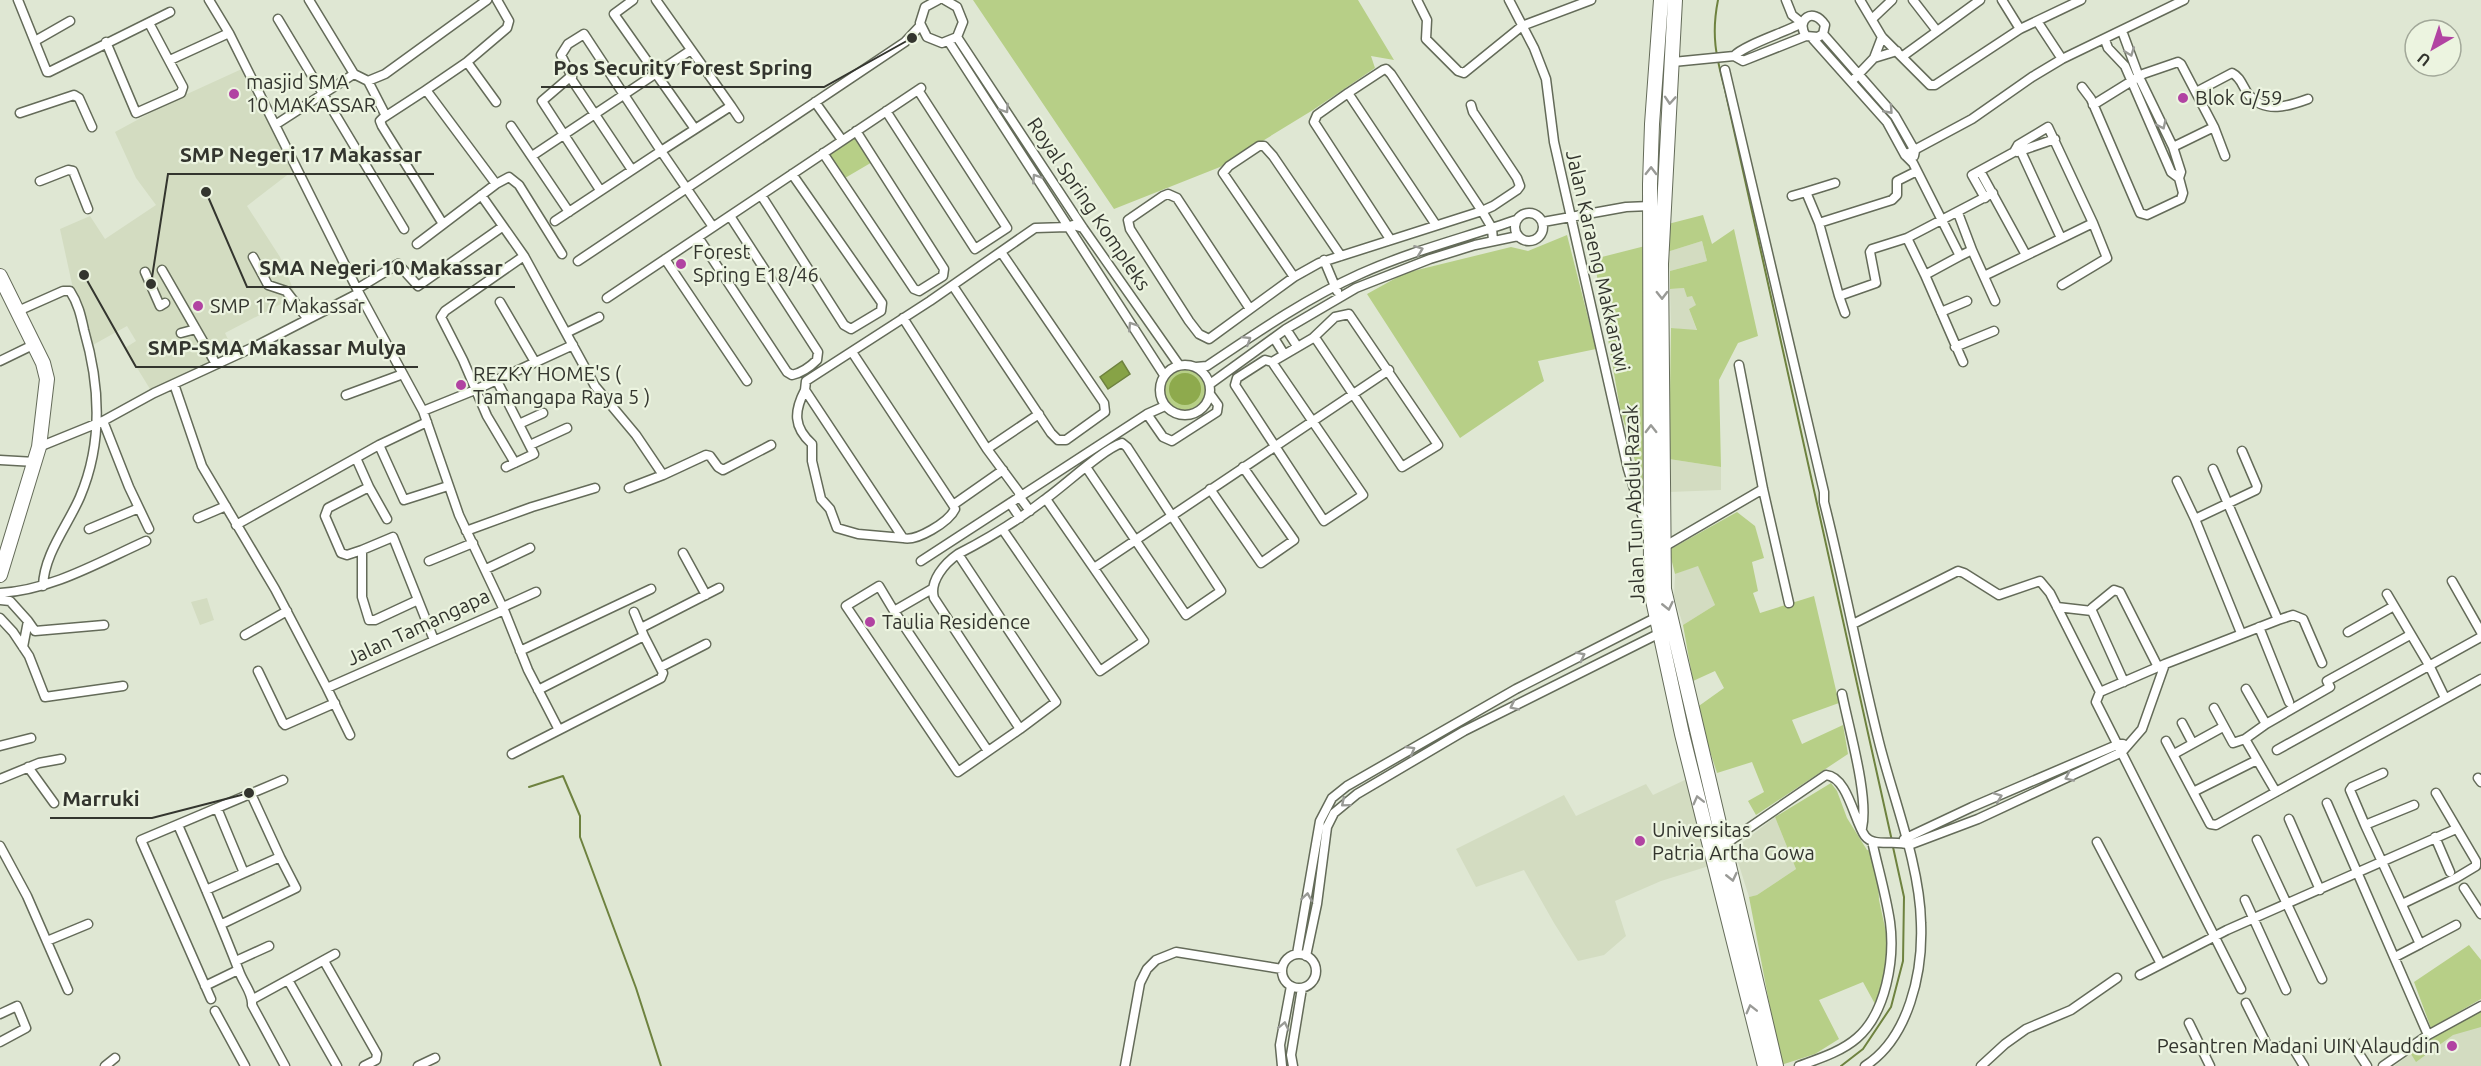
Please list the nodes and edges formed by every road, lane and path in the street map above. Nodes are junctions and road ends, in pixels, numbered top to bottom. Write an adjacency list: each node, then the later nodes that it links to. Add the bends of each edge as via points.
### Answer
1 (18, 0): 45 (street)
2 (209, 0): 36 (street, Jalan Tamangapa)
3 (309, 0): 61 (street)
4 (487, 0): 65 (street, via 385,74)
5 (497, 0): 57 (street, via 508,26)
6 (633, 0): 60 (street, via 614,14)
7 (656, 0): 50 (street)
8 (938, 0): 31 (street, via 925,7)
9 (945, 0): 40 (street, via 957,6 962,15 963,25)
10 (1418, 0): 32 (street, via 1427,20 1426,39 1462,73)
11 (1509, 0): 32 (street, Jalan Karaeng Makkarawi)
12 (1591, 0): 32 (street)
13 (1661, 0): 114 (main road, Jalan Tun Abdul Razak, one-way to 13)
14 (1675, 0): 58 (main road, Jalan Tun Abdul Razak)
15 (1786, 0): 30 (street, via 1792,15)
16 (1860, 0): 26 (street)
17 (1892, 0): 26 (street)
18 (1913, 0): 34 (street)
19 (1980, 0): 34 (street)
20 (2002, 0): 33 (street)
21 (2081, 0): 23 (street)
22 (2184, 0): 35 (street)
23 (2068, 3): 28 (street)
24 (170, 12): 29 (street)
25 (279, 18): 69 (street)
26 (1872, 18): 42 (street)
27 (70, 21): 45 (street)
28 (2037, 21): 33 (street); 56 (street)
29 (149, 23): 46 (street); 55 (street)
30 (1802, 23): 37 (street); 38 (street, via 1813,15 1820,18 1825,25); 41 (street, via 1802,30)
31 (920, 26): 39 (street); 47 (street)
32 (1522, 26): 120 (street, Jalan Karaeng Makkarawi, via 1546,79 1554,142)
33 (2020, 29): 52 (street, via 1935,85 1926,82)
34 (1937, 31): 52 (street)
35 (2122, 31): 44 (street); 64 (street, one-way to 64)
36 (229, 33): 55 (street); 83 (street, Jalan Tamangapa)
37 (1781, 34): 43 (street); 49 (street)
38 (1822, 34): 41 (street); 63 (street)
39 (927, 37): 47 (street); 48 (street)
40 (957, 37): 48 (street); 132 (street, Royal Spring Kompleks, one-way to 132)
41 (1810, 37): 49 (street); 63 (street)
42 (1882, 37): 52 (street); 54 (street)
43 (1768, 39): 51 (street); 53 (street)
44 (2106, 40): 56 (street); 64 (street, via 2108,48)
45 (34, 41): 46 (street, via 47,72)
46 (106, 42): 55 (street, via 136,113 181,93 183,87)
47 (905, 42): 74 (street)
48 (949, 42): 131 (street, Royal Spring Kompleks, one-way to 48)
49 (1785, 45): 51 (street)
50 (691, 50): 60 (street); 77 (street)
51 (1772, 50): 53 (street, via 1743,61)
52 (1900, 54): 54 (street)
53 (1730, 57): 58 (street)
54 (1874, 58): 63 (street)
55 (170, 60)
56 (2062, 60): 95 (street)
57 (467, 62): 67 (street); 73 (street)
58 (1673, 62): 260 (main road, Jalan Tun Abdul Razak, one-way to 260, via 1661,264 1664,399)
59 (1725, 70): 299 (street)
60 (657, 73): 71 (street); 87 (street)
61 (354, 74): 65 (street); 69 (street)
62 (572, 77): 71 (street, via 561,55 584,34); 80 (street); 89 (street, via 542,101)
63 (1855, 79): 95 (street, one-way to 95, via 1894,116); 97 (street, via 1887,122)
64 (2136, 79): 68 (street, via 2178,62); 76 (street); 92 (street, one-way to 92); 103 (street, via 2171,172)
65 (368, 81): 81 (street)
66 (2082, 87): 76 (street)
67 (426, 90): 81 (street); 106 (street)
68 (2196, 92): 72 (street, via 2232,73 2239,76 2249,95 2270,107); 86 (street)
69 (321, 93): 83 (street); 134 (street)
70 (1348, 93): 116 (street, via 1383,70 1388,71); 128 (street); 137 (street, via 1317,115 1314,122)
71 (624, 95): 80 (street); 94 (street)
72 (2308, 99)
73 (496, 102)
74 (815, 102): 90 (street); 107 (street)
75 (1471, 105): 116 (street, via 1520,186)
76 (2093, 105): 103 (street, via 2139,213 2143,216 2181,199)
77 (731, 106): 82 (street); 87 (street)
78 (886, 111): 78 (street, via 919,89 1007,228 975,249); 88 (street)
79 (20, 113): 85 (street, via 74,95)
80 (595, 113): 89 (street); 101 (street)
81 (386, 116): 127 (street, via 380,123)
82 (739, 118)
83 (275, 125): 162 (street, Jalan Tamangapa)
84 (511, 126): 98 (street)
85 (92, 127)
86 (2214, 127): 92 (street); 99 (street)
87 (694, 129): 94 (street)
88 (856, 131): 90 (street); 96 (street, via 944,269 943,276 919,291 914,290)
89 (564, 134): 98 (street); 108 (street)
90 (842, 140): 96 (street)
91 (2055, 140): 93 (street); 93 (street, via 2047,127); 126 (street)
92 (2173, 147): 103 (street, via 2181,172)
93 (2018, 150): 113 (street, via 1976,173); 139 (street)
94 (661, 151): 101 (street); 107 (street)
95 (1915, 151): 97 (street); 100 (street)
96 (823, 153): 102 (street)
97 (1905, 155): 100 (street)
98 (532, 156): 117 (street)
99 (2225, 156)
100 (1915, 167): 121 (street); 125 (street, via 1898,181 1897,195 1892,200)
101 (632, 170): 108 (street)
102 (792, 174): 111 (street); 111 (street, via 882,303 881,311 858,327 844,325)
103 (2179, 178)
104 (40, 182): 115 (street, via 73,171)
105 (1835, 183): 109 (street)
106 (496, 184): 110 (street); 144 (street, via 509,177 515,180)
107 (686, 188): 130 (street); 151 (street)
108 (600, 190): 117 (street)
109 (1806, 192): 112 (street); 125 (street)
110 (481, 195): 127 (street); 129 (street)
111 (761, 195): 119 (street)
112 (1792, 196)
113 (1989, 196): 118 (street); 145 (street)
114 (1650, 206): 120 (street); 260 (main road, Jalan Tun Abdul Razak, one-way to 114)
115 (88, 209)
116 (1482, 211): 128 (street); 133 (street)
117 (569, 212): 123 (street)
118 (1958, 213): 121 (street); 142 (street)
119 (729, 216): 130 (street); 136 (street, via 818,352 813,364 796,374 787,372)
120 (1571, 218): 124 (street); 260 (street, Jalan Karaeng Makkarawi, via 1628,469 1643,518)
121 (1943, 219): 138 (street); 148 (street)
122 (1516, 220): 124 (street, via 1529,212); 133 (street); 135 (street)
123 (555, 221)
124 (1543, 222): 135 (street, via 1543,231 1535,240)
125 (1819, 223): 163 (street)
126 (2093, 223): 139 (street); 159 (street, via 2107,258)
127 (443, 224): 141 (street)
128 (1436, 225): 137 (street)
129 (502, 226): 146 (street); 162 (street, via 418,286 398,264)
130 (713, 227): 136 (street)
131 (1068, 227): 132 (street); 143 (street, via 1035,228); 200 (street, Royal Spring Kompleks, one-way to 131)
132 (1083, 228): 195 (street, Royal Spring Kompleks)
133 (1492, 228): 140 (street); 161 (street, one-way to 133, via 1426,247)
134 (404, 229)
135 (1518, 236): 140 (street)
136 (698, 237): 150 (street)
137 (1390, 238): 147 (street)
138 (1907, 238): 155 (street); 163 (street, via 1870,250 1877,280 1874,285)
139 (2061, 238): 145 (street)
140 (1493, 241): 164 (street, via 1414,264)
141 (417, 244)
142 (1972, 250): 148 (street); 157 (street)
143 (1001, 252): 160 (street); 212 (street, via 1106,408 1066,440 1054,438)
144 (562, 254)
145 (2026, 255): 157 (street)
146 (524, 256): 181 (street); 205 (street, via 441,317)
147 (1341, 256): 152 (street); 158 (street, via 1273,156 1259,146 1223,173)
148 (1960, 256): 155 (street)
149 (253, 257): 175 (street, via 268,285 286,291)
150 (665, 259): 165 (street); 202 (street)
151 (578, 261)
152 (1324, 261): 158 (street); 161 (street)
153 (162, 270): 177 (street)
154 (145, 272): 169 (street, via 160,306)
155 (1924, 275): 172 (street)
156 (0, 276): 171 (main road)
157 (1984, 276): 167 (street)
158 (1294, 277): 170 (street)
159 (2062, 285)
160 (953, 286): 176 (street); 212 (street)
161 (1335, 286): 164 (street); 197 (street, one-way to 161, via 1207,366)
162 (358, 291): 175 (street); 199 (street, Jalan Tamangapa)
163 (1839, 296): 173 (street)
164 (1340, 297): 178 (street)
165 (607, 298)
166 (1967, 301): 172 (street)
167 (1995, 301)
168 (500, 302): 191 (street)
169 (165, 303)
170 (1250, 309): 170 (street, via 1209,339 1204,338 1183,312 1128,220 1163,196 1173,195)
171 (18, 311): 184 (main road); 214 (street, via 70,291 79,310 96,377)
172 (1941, 312): 187 (street)
173 (1845, 313)
174 (599, 317): 181 (street)
175 (307, 318): 194 (street)
176 (903, 318): 188 (street); 224 (street)
177 (196, 329): 180 (street); 194 (street)
178 (1286, 329): 182 (street); 186 (street)
179 (1994, 331): 187 (street)
180 (181, 333)
181 (567, 333): 185 (street)
182 (1274, 338): 189 (street); 204 (street)
183 (1312, 338): 186 (street); 198 (street, via 1335,317 1349,314); 208 (street)
184 (35, 344): 190 (street); 223 (main road, via 47,379)
185 (573, 345): 191 (street); 235 (street, via 595,386)
186 (1297, 346): 189 (street)
187 (1956, 347): 193 (street)
188 (852, 352): 206 (street, via 806,381); 246 (street)
189 (1284, 354): 192 (street)
190 (0, 361)
191 (535, 362): 201 (street)
192 (1272, 362): 216 (street); 222 (street, via 1265,360 1235,382)
193 (1963, 362)
194 (216, 364): 203 (street)
195 (1179, 365): 197 (street); 200 (street)
196 (1739, 365): 242 (street)
197 (1196, 367): 204 (street, via 1205,374)
198 (1389, 370): 208 (street); 208 (street, via 1438,445 1402,467)
199 (404, 374): 207 (street); 210 (street, Jalan Tamangapa)
200 (1164, 375): 209 (street, via 1160,393)
201 (496, 379): 205 (street); 217 (street)
202 (747, 381)
203 (174, 384): 214 (street); 248 (street, via 193,445)
204 (1210, 389): 209 (street, via 1204,407 1192,414 1177,414); 213 (street, via 1217,412 1172,441 1163,437)
205 (475, 390): 210 (street); 229 (street)
206 (805, 390): 262 (street); 262 (street, via 797,404 797,419 801,434 812,444 821,499 837,528)
207 (346, 396)
208 (1352, 396): 216 (street)
209 (1166, 406): 213 (street)
210 (423, 411): 215 (street, Jalan Tamangapa)
211 (543, 413): 217 (street)
212 (1039, 414): 224 (street)
213 (1147, 414): 243 (street)
214 (100, 422): 223 (street); 249 (street); 277 (street, via 84,487 44,570)
215 (427, 422): 219 (street); 237 (street, Jalan Tamangapa)
216 (1312, 422): 222 (street); 222 (street, via 1363,495 1324,521)
217 (519, 424): 220 (street)
218 (567, 428): 220 (street)
219 (379, 445): 226 (street); 237 (street, via 404,500)
220 (530, 445): 229 (street, via 533,456)
221 (771, 446): 235 (street, via 723,470 706,455)
222 (1275, 446): 230 (street)
223 (39, 447): 228 (main road)
224 (987, 449): 234 (street)
225 (2242, 451): 247 (street, via 2257,489)
226 (356, 458): 238 (street); 256 (street)
227 (0, 460): 228 (street)
228 (36, 462): 275 (main road)
229 (515, 463): 231 (street)
230 (1243, 467): 241 (street); 241 (street, via 1294,540 1260,563)
231 (506, 468)
232 (1086, 468): 244 (street); 251 (street, via 1119,444 1125,445); 263 (street)
233 (2213, 469): 247 (street)
234 (1003, 470): 243 (street); 246 (street)
235 (663, 475): 240 (street)
236 (2176, 481): 255 (street)
237 (448, 486): 261 (street, Jalan Tamangapa)
238 (369, 487): 254 (street); 267 (street, via 330,506 325,513 343,554)
239 (595, 488): 261 (street)
240 (629, 489)
241 (1210, 489): 251 (street)
242 (1762, 489): 268 (street); 287 (street)
243 (1020, 495): 245 (street); 250 (street)
244 (1046, 499): 250 (street); 274 (street)
245 (1010, 503): 253 (street); 272 (street)
246 (953, 505): 262 (street, via 950,517 917,538)
247 (2228, 505): 255 (street); 297 (street)
248 (226, 506): 252 (street); 256 (street)
249 (139, 508): 257 (street); 258 (street)
250 (1030, 511): 253 (street)
251 (1172, 515): 263 (street); 263 (street, via 1221,591 1186,615)
252 (198, 518)
253 (1020, 518): 259 (street)
254 (387, 519)
255 (2195, 519): 305 (street)
256 (236, 525): 291 (street)
257 (89, 529)
258 (149, 529)
259 (1003, 530): 270 (street); 274 (street, via 1100,671 1144,641)
260 (1657, 530): 268 (main road, Jalan Tun Abdul Razak)
261 (466, 531): 265 (street, Jalan Tamangapa)
262 (903, 538)
263 (1136, 540): 274 (street)
264 (146, 541): 277 (street)
265 (473, 543): 271 (street); 273 (street, Jalan Tamangapa)
266 (530, 548): 273 (street)
267 (362, 550): 286 (street, via 393,537); 286 (street, via 362,597 369,620)
268 (1657, 550): 295 (main road, Jalan Tun Abdul Razak, via 1652,591); 373 (main road, Jalan Tun Abdul Razak, one-way to 373)
269 (683, 553): 284 (street)
270 (958, 554): 280 (street, via 941,571); 334 (street, via 1056,702)
271 (429, 561)
272 (921, 561)
273 (486, 568): 290 (street, Jalan Tamangapa)
274 (1094, 568)
275 (0, 575)
276 (2452, 581): 303 (street)
277 (43, 586): 282 (street)
278 (719, 588): 284 (street)
279 (651, 589): 313 (street)
280 (932, 589): 292 (street); 334 (street, via 934,598)
281 (536, 592): 290 (street)
282 (0, 593)
283 (2387, 594): 288 (street)
284 (706, 595): 302 (street)
285 (0, 600): 298 (street, via 10,601)
286 (418, 600): 310 (street)
287 (1789, 603)
288 (2394, 606): 306 (street); 308 (street)
289 (2057, 607): 293 (street); 299 (street, via 2040,581 1999,595 1961,571); 325 (street)
290 (504, 609): 310 (street, Jalan Tamangapa); 313 (street)
291 (287, 611): 307 (street); 322 (street)
292 (894, 611): 344 (street); 344 (street, via 879,586 846,606 958,772)
293 (2092, 611): 316 (street, via 2114,590 2120,592); 320 (street)
294 (634, 612): 302 (street)
295 (1657, 617): 304 (main road, Jalan Tun Abdul Razak); 396 (street, one-way to 295, via 1320,821 1332,798 1516,689)
296 (0, 618): 312 (street)
297 (2278, 620): 301 (street); 314 (street, via 2293,615 2303,619)
298 (28, 621): 300 (street, via 35,631); 312 (street)
299 (1853, 624): 370 (street)
300 (104, 625)
301 (2259, 627): 305 (street); 328 (street)
302 (642, 632): 317 (street); 323 (street)
303 (2481, 632)
304 (1660, 633): 396 (street, one-way to 396, via 1464,730 1342,805 1328,827 1317,904); 434 (main road, Jalan Tun Abdul Razak, one-way to 304)
305 (2241, 633): 316 (street)
306 (2348, 633)
307 (245, 635)
308 (2410, 635): 315 (street); 332 (street, via 2327,681 2330,687)
309 (2481, 637): 315 (street)
310 (434, 640): 322 (street, Jalan Tamangapa)
311 (706, 644): 317 (street)
312 (23, 647): 321 (street, via 46,697)
313 (520, 651): 323 (street)
314 (2322, 663)
315 (2429, 665): 327 (street); 343 (street)
316 (2161, 666): 320 (street); 342 (street, via 2142,729)
317 (661, 667): 335 (street, via 661,678)
318 (258, 671): 329 (street, via 285,725)
319 (2481, 679): 327 (street)
320 (2124, 682): 325 (street)
321 (123, 686)
322 (327, 687): 329 (street)
323 (538, 690): 335 (street)
324 (2246, 690): 332 (street)
325 (2100, 692): 342 (street, via 2096,702)
326 (1842, 694): 366 (street, via 1864,803)
327 (2445, 698): 354 (street)
328 (2289, 702)
329 (335, 703): 336 (street)
330 (2214, 708): 333 (street)
331 (2182, 723): 340 (street)
332 (2266, 724): 338 (street)
333 (2223, 727): 338 (street, via 2233,743); 340 (street)
334 (1020, 729): 344 (street)
335 (560, 730): 345 (street)
336 (351, 735)
337 (30, 738): 341 (street)
338 (2245, 739): 348 (street)
339 (2166, 741): 346 (street)
340 (2192, 742): 346 (street)
341 (0, 746)
342 (2122, 747): 360 (street, one-way to 342); 362 (street, one-way to 362); 391 (street)
343 (2277, 750)
344 (988, 751)
345 (512, 754)
346 (2174, 754): 353 (street)
347 (62, 759): 349 (street)
348 (2257, 760): 353 (street); 354 (street)
349 (28, 767): 351 (street); 357 (street)
350 (2383, 773): 365 (street, via 2350,790)
351 (0, 779)
352 (283, 780): 356 (street)
353 (2193, 792): 354 (street, via 2212,825)
354 (2276, 792)
355 (2436, 793): 367 (street)
356 (251, 794): 361 (street); 375 (street)
357 (54, 803)
358 (2327, 803): 377 (street)
359 (2414, 805): 365 (street)
360 (1972, 807): 362 (street); 370 (street)
361 (217, 808): 364 (street); 379 (street)
362 (1978, 819): 370 (street)
363 (2289, 819): 382 (street)
364 (178, 825): 381 (street); 406 (street, via 141,840)
365 (2365, 825): 376 (street)
366 (1862, 829): 371 (street); 373 (street, via 1838,780 1826,775)
367 (2457, 829): 368 (street); 385 (street, via 2476,866)
368 (2435, 837): 376 (street); 378 (street)
369 (2256, 840): 384 (street)
370 (1904, 841): 371 (street); 437 (street, via 1922,922 1916,974 1907,1010 1894,1037)
371 (1874, 842): 436 (street, via 1890,922 1891,943 1882,1000 1857,1038)
372 (2097, 842): 399 (street)
373 (1725, 845): 435 (main road, Jalan Tun Abdul Razak, one-way to 435)
374 (0, 846): 392 (street)
375 (280, 857): 379 (street); 389 (street, via 296,888)
376 (2382, 861): 377 (street); 385 (street)
377 (2359, 872): 382 (street); 397 (street)
378 (2450, 872)
379 (244, 873): 381 (street)
380 (2464, 888): 386 (street)
381 (206, 890): 389 (street)
382 (2320, 890): 384 (street)
383 (2245, 900): 387 (street)
384 (2288, 904): 387 (street); 404 (street)
385 (2402, 904): 393 (street)
386 (2479, 908)
387 (2253, 919): 391 (street); 411 (street)
388 (88, 924): 392 (street)
389 (222, 924): 400 (street)
390 (2456, 925): 393 (street)
391 (2215, 935): 399 (street); 409 (street)
392 (47, 941): 410 (street)
393 (2420, 944): 397 (street)
394 (269, 946): 400 (street)
395 (335, 954): 398 (street)
396 (1302, 955): 401 (street, via 1285,961); 408 (street, via 1314,963 1316,974)
397 (2395, 957): 419 (street)
398 (324, 961): 405 (street); 424 (street, via 377,1054)
399 (2161, 964): 402 (street)
400 (237, 965): 406 (street); 413 (street)
401 (1282, 969): 407 (street, via 1283,978); 431 (street, via 1176,952 1156,960 1140,983)
402 (2140, 975)
403 (2117, 978): 438 (street, via 2071,1010 2026,1029)
404 (2322, 979)
405 (288, 981): 413 (street); 428 (street)
406 (205, 986): 412 (street)
407 (1291, 987): 408 (street); 432 (street, one-way to 407, via 1280,1045)
408 (1302, 988): 433 (street)
409 (2241, 989)
410 (68, 990)
411 (2286, 990)
412 (211, 999)
413 (253, 999): 427 (street, via 252,1005)
414 (2246, 1002): 440 (street, via 2269,1049 2289,1045)
415 (2481, 1005): 419 (street)
416 (215, 1011): 426 (street)
417 (0, 1014): 420 (street, via 17,1006 26,1028)
418 (2189, 1023): 439 (street)
419 (2428, 1035): 442 (street)
420 (0, 1042)
421 (2352, 1043): 441 (street)
422 (115, 1058): 425 (street)
423 (435, 1058): 430 (street)
424 (375, 1063): 429 (street)
425 (105, 1066)
426 (245, 1066)
427 (285, 1066)
428 (337, 1066)
429 (364, 1066)
430 (420, 1066)
431 (1125, 1066)
432 (1282, 1066)
433 (1293, 1066)
434 (1765, 1066)
435 (1776, 1066)
436 (1799, 1066)
437 (1866, 1066)
438 (1981, 1066)
439 (2210, 1066)
440 (2304, 1066)
441 (2367, 1066)
442 (2383, 1066)

